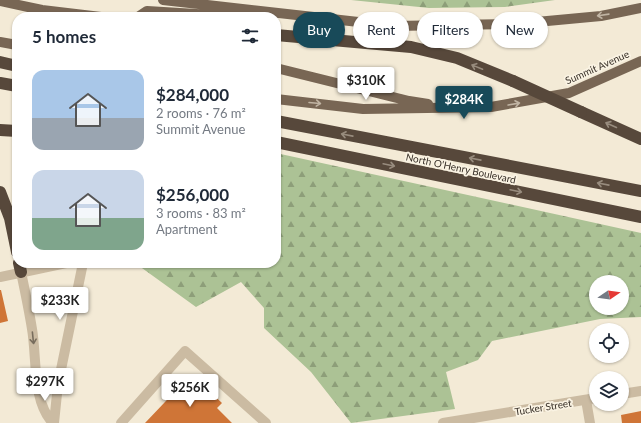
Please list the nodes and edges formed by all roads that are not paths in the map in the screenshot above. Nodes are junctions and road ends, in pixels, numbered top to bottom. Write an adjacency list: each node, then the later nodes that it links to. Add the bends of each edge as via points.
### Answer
1 (163, 0): 7 (main road)
2 (0, 1): 4 (main road)
3 (641, 8): 9 (main road, one-way to 9, via 602,16 515,24 394,26)
4 (59, 12)
5 (146, 12): 6 (main road)
6 (163, 12)
7 (277, 12)
8 (281, 12): 9 (main road)
9 (286, 13): 10 (main road)
10 (281, 14)
11 (281, 35): 25 (highway, one-way to 11, bridge, via 457,58 412,47)
12 (0, 42): 13 (main road)
13 (12, 44)
14 (641, 61): 21 (main road, Summit Avenue, one-way to 14, via 491,108 569,93)
15 (0, 62): 16 (highway)
16 (12, 65)
17 (281, 69): 21 (main road, via 409,101)
18 (0, 83): 19 (highway)
19 (12, 85)
20 (281, 100): 21 (main road, Summit Avenue, one-way to 21, via 363,109)
21 (462, 109)
22 (281, 121): 27 (highway, North O'Henry Boulevard, one-way to 22)
23 (0, 130): 24 (highway)
24 (12, 131)
25 (641, 139)
26 (281, 143): 29 (highway, North O'Henry Boulevard, one-way to 29)
27 (641, 191)
28 (0, 192): 30 (highway)
29 (641, 217)
30 (12, 228)
31 (20, 268): 33 (street); 38 (street, one-way to 38, via 32,329 41,404 46,416)
32 (80, 268): 38 (street, via 58,384)
33 (0, 277)
34 (641, 391): 35 (street)
35 (629, 393)
36 (589, 399): 41 (street, Tucker Street)
37 (590, 411): 42 (street)
38 (54, 423)
39 (121, 423): 40 (street, via 186,351)
40 (266, 423)
41 (443, 423)
42 (590, 423)

